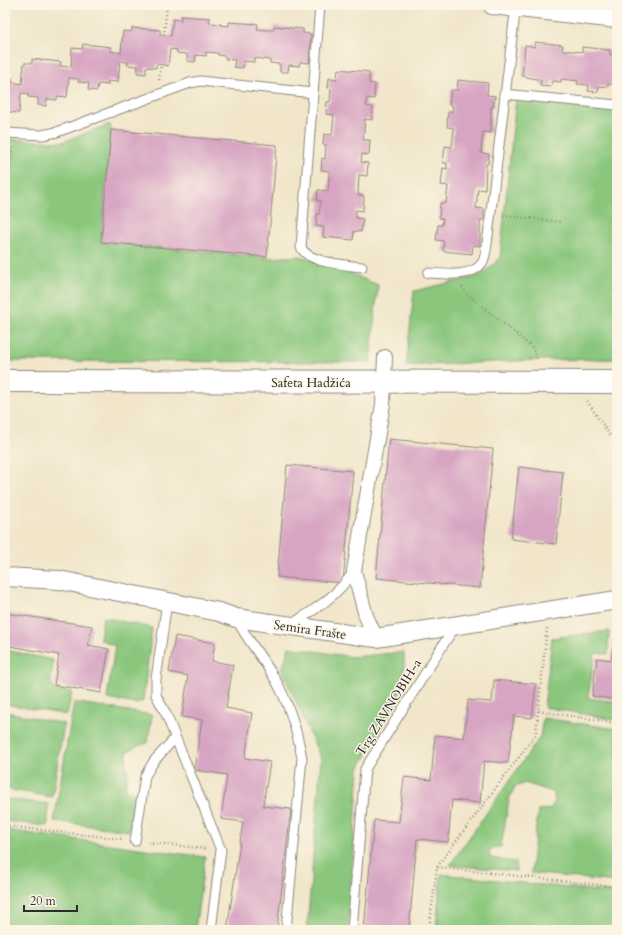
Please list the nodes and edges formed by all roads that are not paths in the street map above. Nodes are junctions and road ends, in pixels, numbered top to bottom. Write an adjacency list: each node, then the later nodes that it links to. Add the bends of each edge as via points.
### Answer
1 (320, 5): 5 (lane)
2 (492, 5): 3 (street)
3 (516, 6): 4 (street); 6 (lane)
4 (617, 19)
5 (313, 93): 8 (lane, via 200,81 57,132 42,135); 9 (lane, via 301,247 303,252 313,258)
6 (504, 94): 7 (lane); 10 (lane, via 483,263 459,275)
7 (617, 105)
8 (10, 133)
9 (362, 267)
10 (428, 273)
11 (385, 357): 13 (street)
12 (5, 381): 13 (main road, Safeta Hadžića)
13 (384, 382): 14 (main road, Safeta Hadžića); 15 (street, via 383,404)
14 (617, 382)
15 (354, 571): 21 (lane, via 337,592); 22 (street, via 366,616)
16 (5, 577): 18 (street, Semira Frašte, via 59,580)
17 (617, 600): 20 (street, Semira Frašte)
18 (167, 602): 19 (street, Semira Frašte, via 219,612); 23 (lane, via 156,695)
19 (236, 618): 21 (street, Semira Frašte); 26 (lane, via 276,679 297,730 302,758)
20 (456, 625): 22 (street, Semira Frašte); 27 (lane, Trg ZAVNOBIH-a, via 365,769)
21 (289, 626): 22 (street, Semira Frašte)
22 (376, 638)
23 (175, 738): 24 (lane, via 154,761 145,776); 25 (lane, via 221,850)
24 (135, 841)
25 (211, 930)
26 (286, 930)
27 (352, 930)

